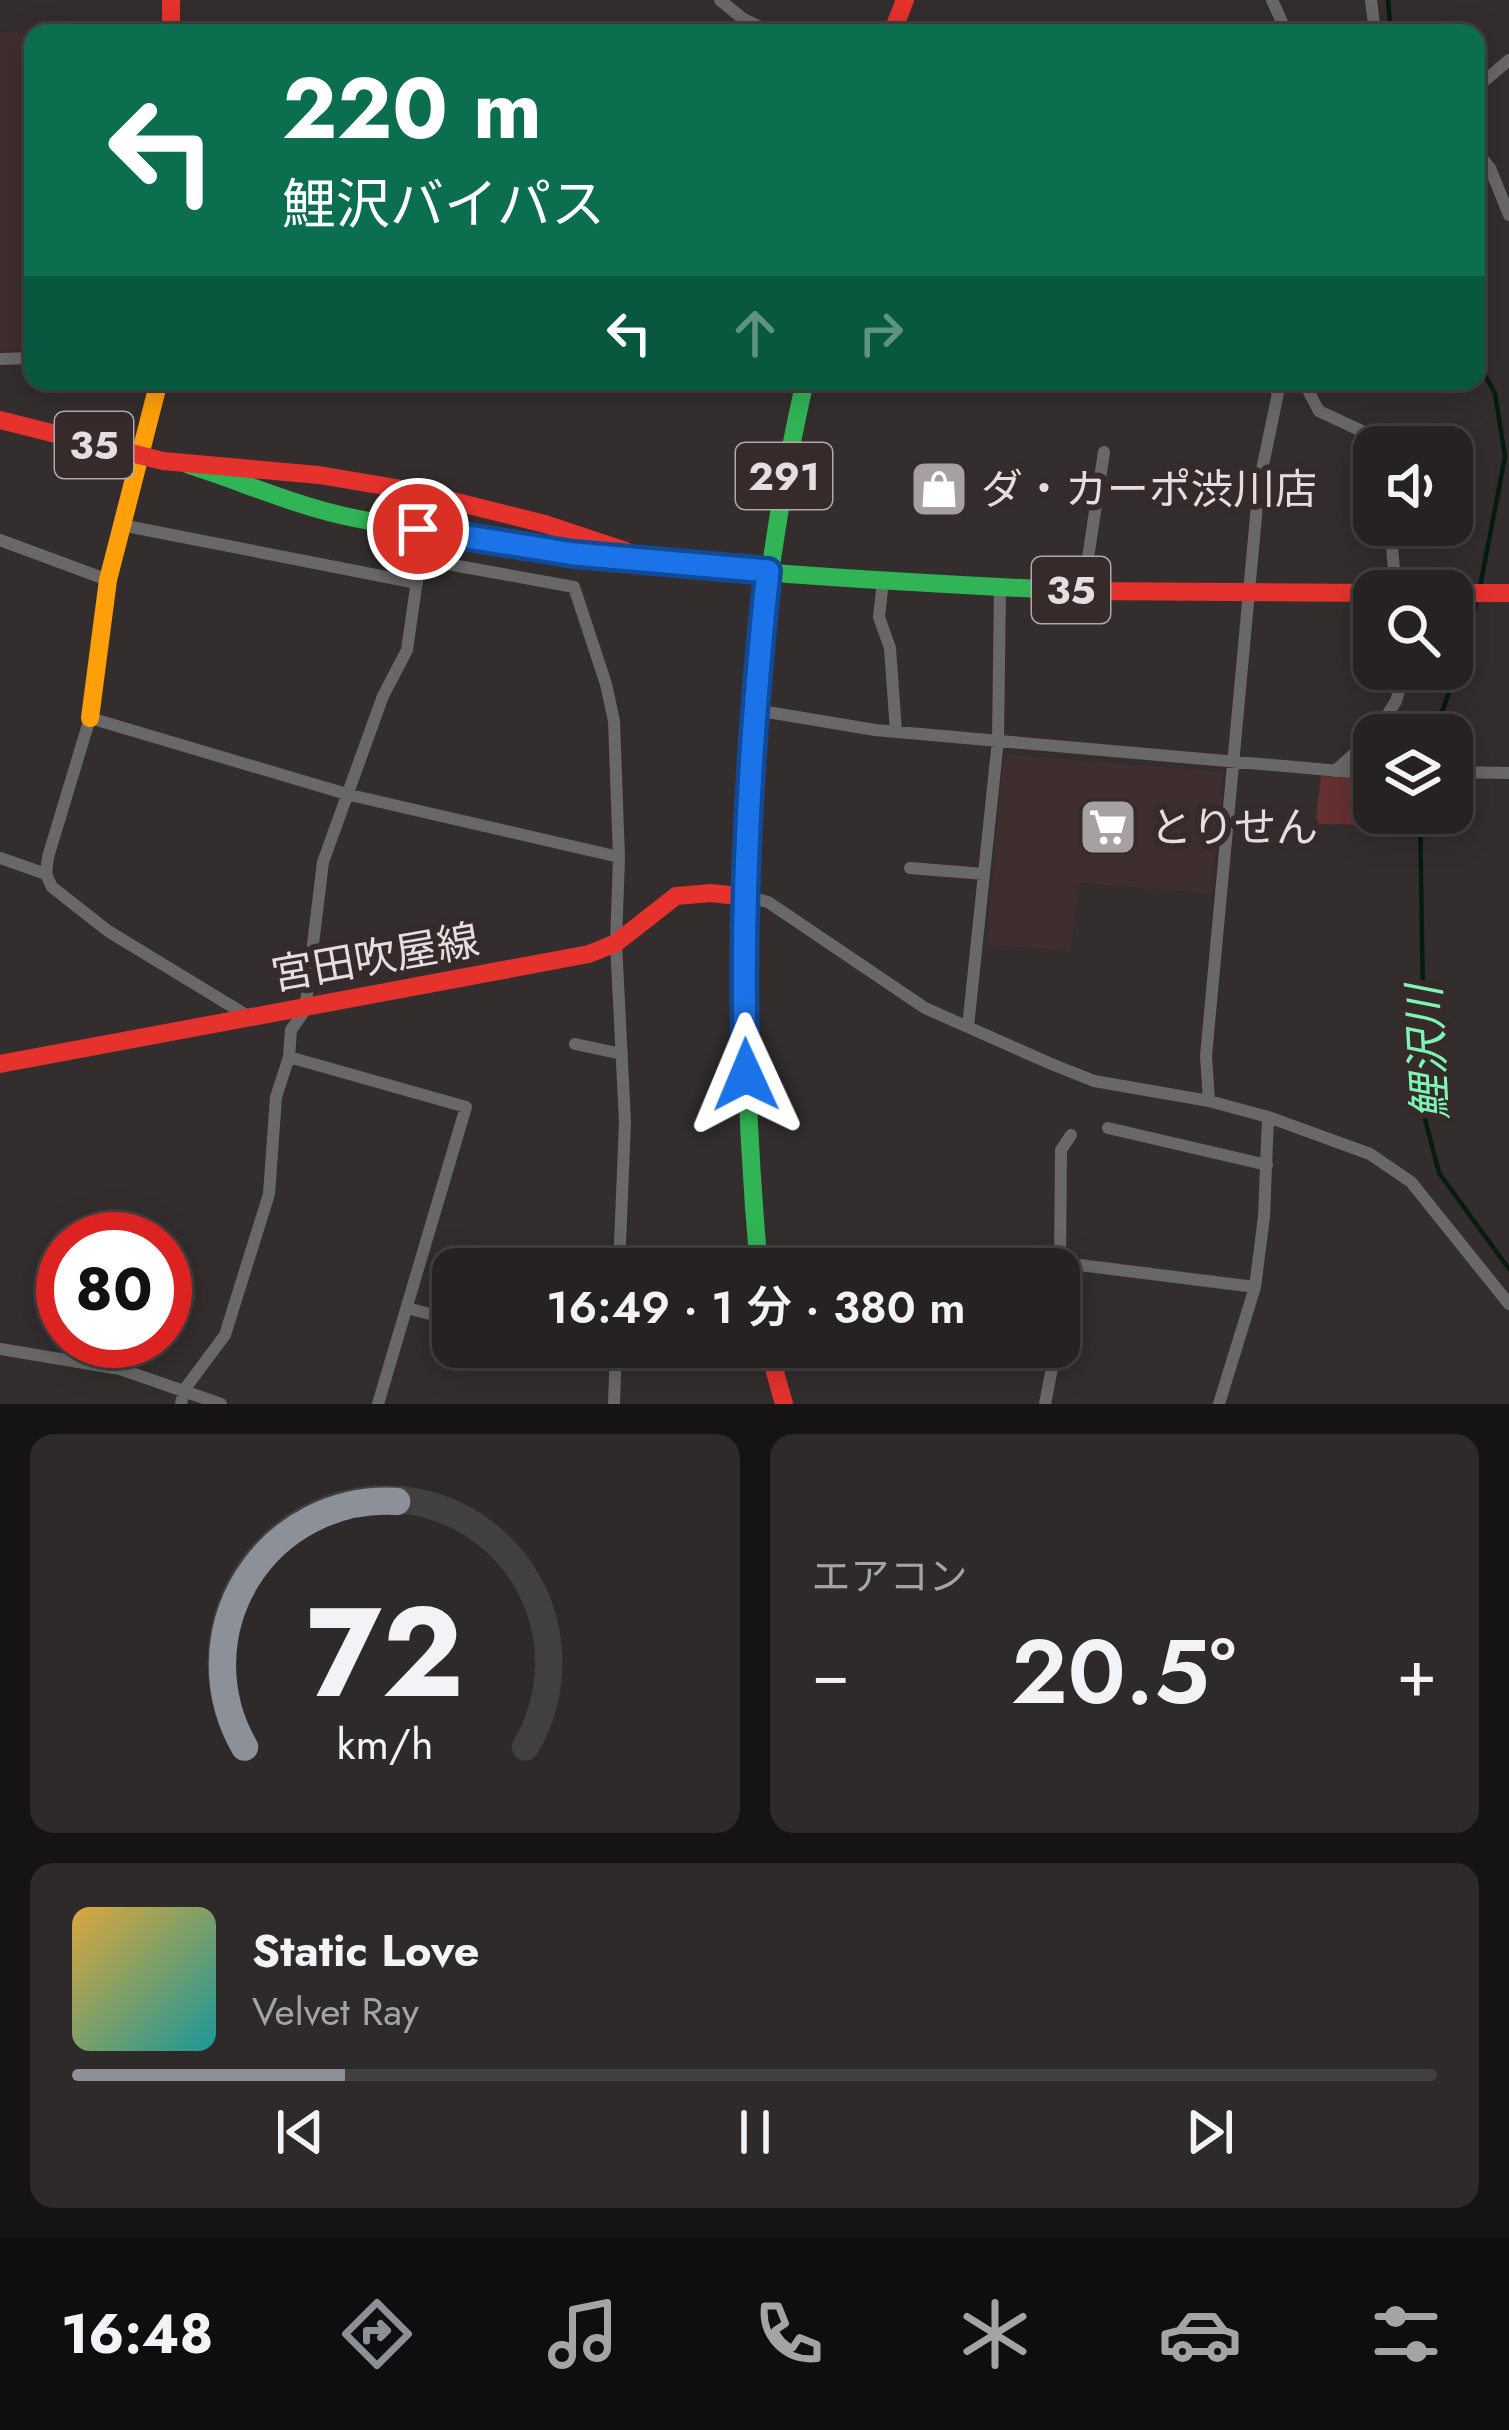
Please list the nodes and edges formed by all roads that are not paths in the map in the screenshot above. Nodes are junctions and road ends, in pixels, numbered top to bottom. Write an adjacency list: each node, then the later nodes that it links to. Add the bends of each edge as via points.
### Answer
1 (720, 0): 2 (street)
2 (755, 24)
3 (1509, 60): 4 (street)
4 (1485, 80)
5 (1485, 162): 6 (street)
6 (1509, 215)
7 (157, 390): 14 (main road)
8 (803, 390): 19 (main road, 291)
9 (1276, 390): 26 (street)
10 (1308, 390): 12 (street, via 1319,411)
11 (0, 420): 14 (main road, 35)
12 (1353, 427)
13 (1104, 452): 24 (street)
14 (140, 457): 15 (main road, 35); 16 (main road)
15 (189, 465): 18 (main road, 35, via 380,523); 18 (main road, 35, via 314,475 453,501)
16 (122, 525): 20 (main road); 22 (street)
17 (0, 540): 20 (street)
18 (647, 559): 19 (main road, 35)
19 (768, 571): 21 (main road, 35); 27 (main road, 291)
20 (108, 580): 28 (main road)
21 (883, 580): 23 (main road, 35); 29 (street, via 879,617 890,648)
22 (417, 583): 37 (street, via 407,650 382,696); 38 (street, via 420,559 574,587 614,721)
23 (1000, 587): 24 (main road, 35); 30 (street)
24 (1083, 591): 26 (main road, 35)
25 (1353, 593): 26 (main road, 35)
26 (1248, 594): 32 (street)
27 (754, 710): 29 (street); 43 (main road, 291)
28 (90, 718): 37 (street); 41 (street)
29 (896, 731): 30 (street)
30 (998, 740): 32 (street); 42 (street)
31 (1353, 755): 33 (street)
32 (1232, 761): 33 (street); 52 (street, via 1206,1056)
33 (1335, 772): 35 (street)
34 (1473, 772): 36 (street)
35 (1353, 773)
36 (1509, 773)
37 (350, 795): 38 (street); 45 (street, via 323,862)
38 (619, 857): 44 (street)
39 (0, 858): 41 (street)
40 (910, 868): 42 (street)
41 (46, 874): 46 (street, via 108,931)
42 (984, 874): 47 (street)
43 (746, 897): 44 (main road, 宮田吹屋線, via 676,896); 47 (street, via 768,902 925,1008); 58 (main road, 291, via 746,1075)
44 (616, 943): 45 (main road, 宮田吹屋線); 49 (street)
45 (305, 1010): 46 (main road, 宮田吹屋線); 50 (street, via 291,1030)
46 (247, 1016): 51 (main road, 宮田吹屋線)
47 (968, 1027): 52 (street, via 1094,1082)
48 (575, 1044): 49 (street)
49 (622, 1054): 57 (street)
50 (290, 1058): 63 (street, via 466,1107); 69 (street, via 276,1097 269,1194 225,1335)
51 (0, 1064)
52 (1209, 1101): 53 (street)
53 (1268, 1117): 56 (street); 62 (street, via 1370,1154 1411,1182)
54 (1108, 1128): 56 (street)
55 (1071, 1135): 59 (street, via 1061,1150)
56 (1267, 1165): 61 (street)
57 (620, 1248)
58 (758, 1248)
59 (1060, 1248)
60 (1080, 1266): 61 (street)
61 (1255, 1287): 75 (street)
62 (1509, 1304)
63 (407, 1308): 64 (street); 71 (street)
64 (432, 1315)
65 (0, 1348): 69 (street, via 120,1370)
66 (615, 1368): 72 (street)
67 (774, 1368): 73 (main road)
68 (1052, 1368): 74 (street)
69 (182, 1397): 70 (street)
70 (221, 1404)
71 (379, 1404)
72 (614, 1404)
73 (784, 1404)
74 (1046, 1404)
75 (1219, 1404)

